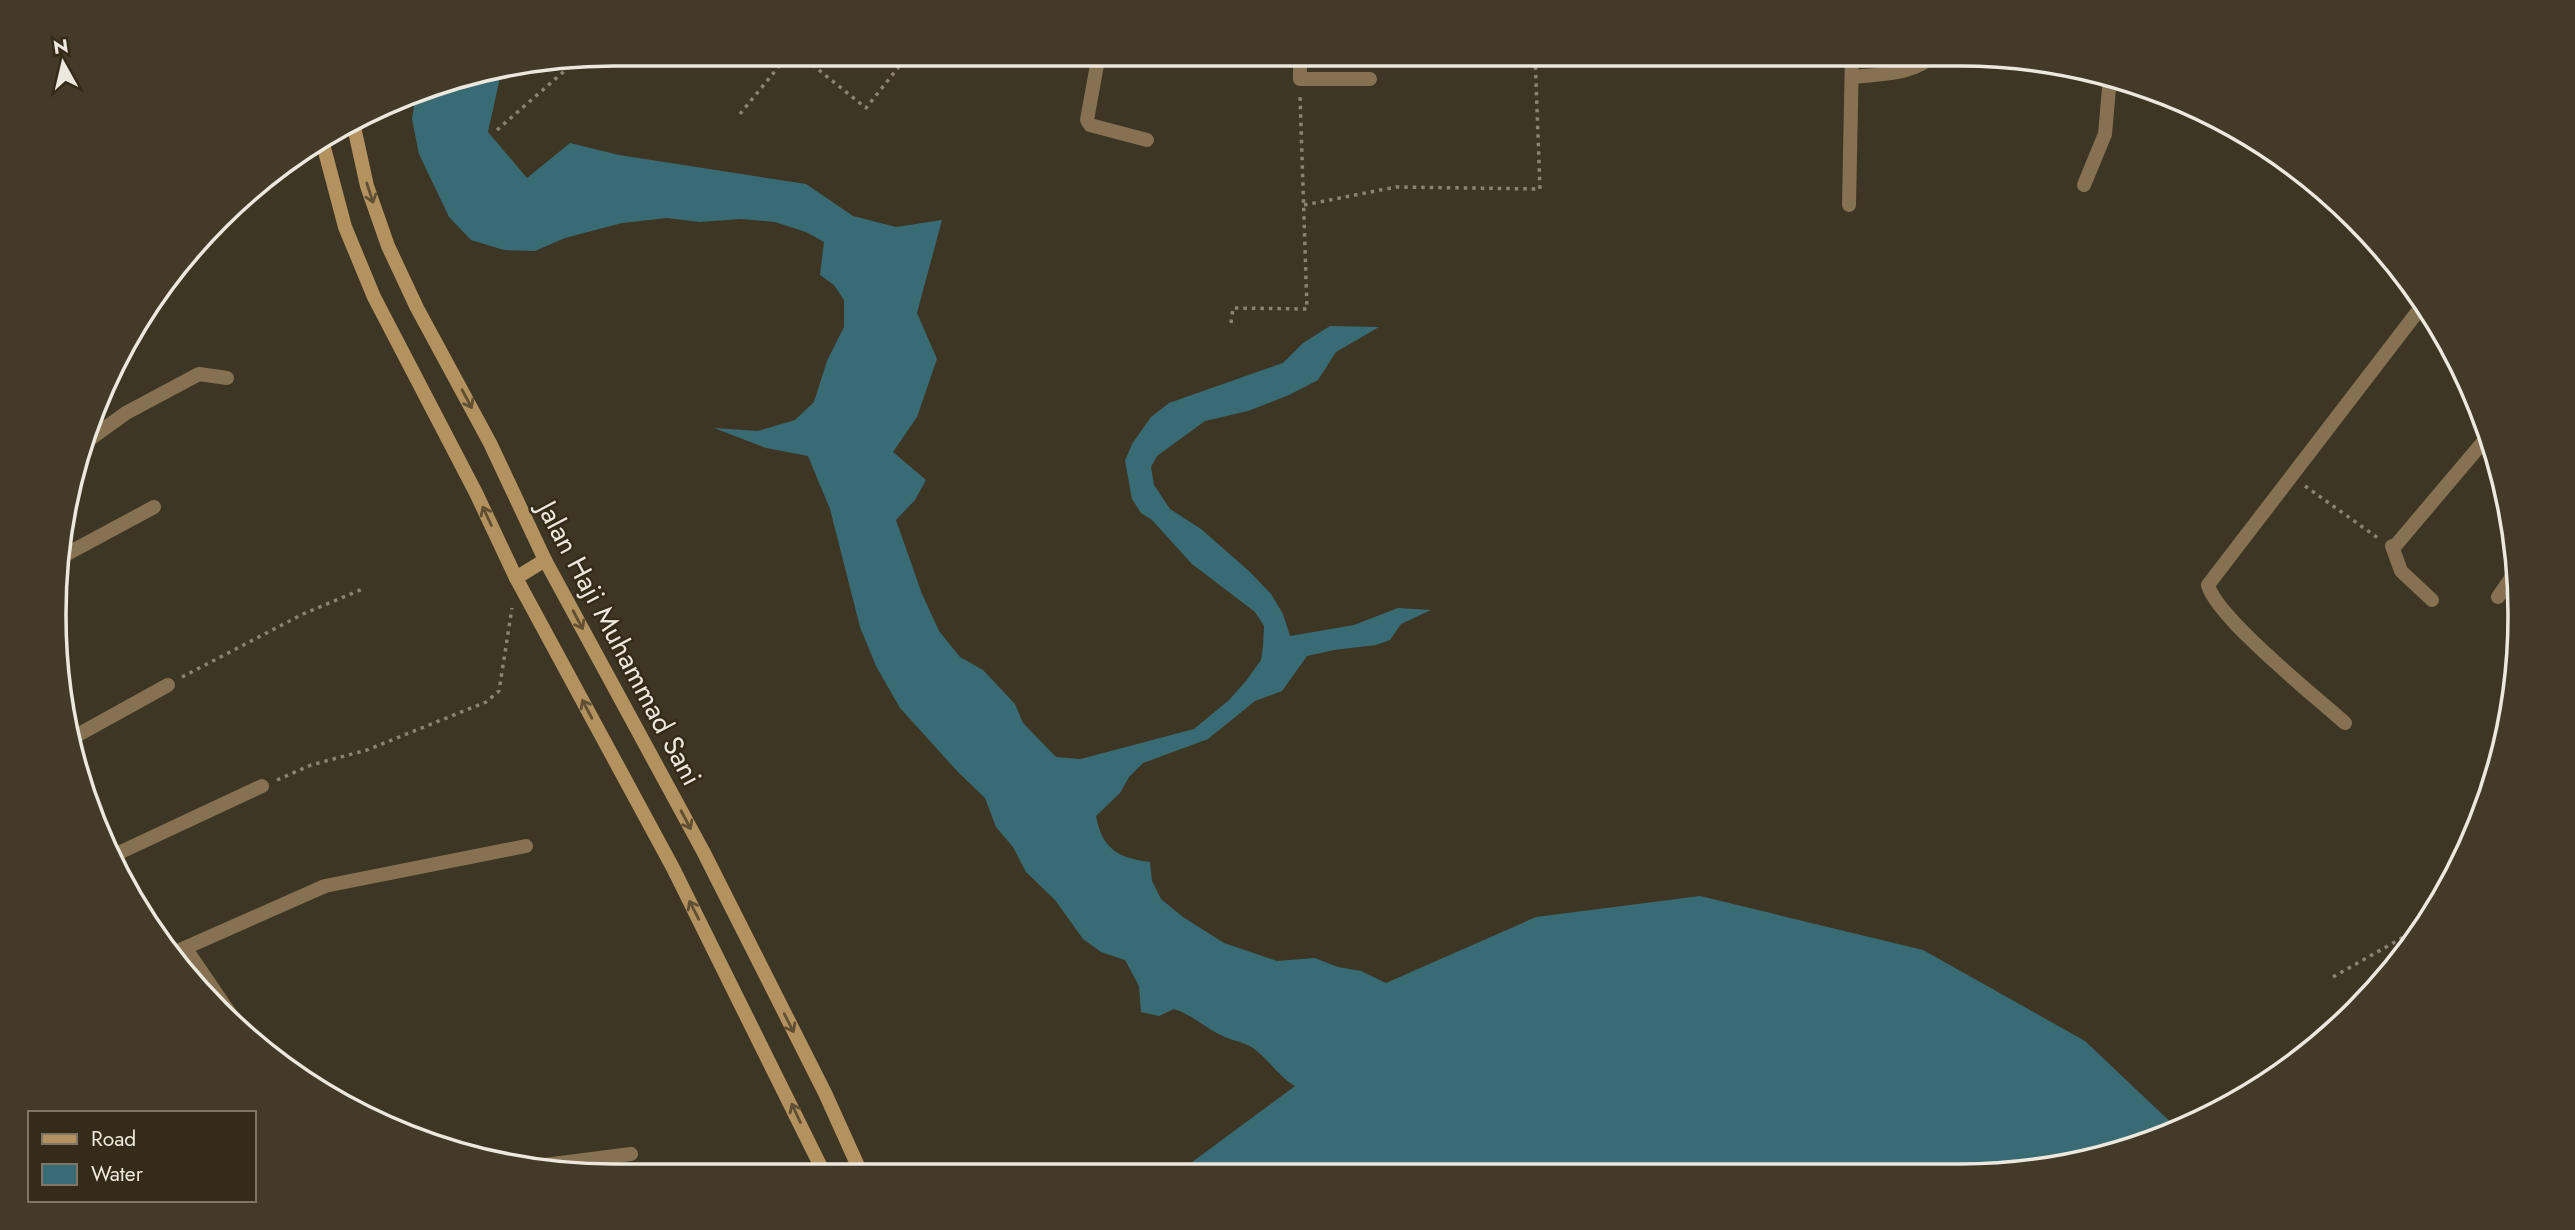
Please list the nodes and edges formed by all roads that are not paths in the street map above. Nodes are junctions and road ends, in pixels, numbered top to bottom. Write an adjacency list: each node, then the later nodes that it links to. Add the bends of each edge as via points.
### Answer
1 (1098, 66): 9 (street, via 1087,120 1090,125)
2 (1300, 66): 6 (street, via 1300,79)
3 (1853, 66): 5 (street)
4 (1918, 66): 5 (street)
5 (1853, 77): 12 (street)
6 (1370, 79)
7 (2109, 87): 11 (street, via 2105,134)
8 (355, 132): 19 (main road, Jalan Haji Muhammad Sani, one-way to 19, via 367,186 388,246)
9 (1147, 140)
10 (325, 150): 20 (main road, Jalan Haji Muhammad Sani, one-way to 10, via 373,297 345,227)
11 (2084, 185)
12 (1849, 205)
13 (2417, 312): 25 (street, via 2208,585 2231,620)
14 (227, 378): 15 (street, via 199,374)
15 (98, 433)
16 (2481, 444): 23 (street, via 2392,546 2401,571)
17 (154, 507): 18 (street)
18 (70, 553)
19 (545, 560): 20 (main road); 36 (main road, Jalan Haji Muhammad Sani, one-way to 36, via 702,851)
20 (516, 578): 35 (main road, Jalan Haji Muhammad Sani, one-way to 20, via 673,868)
21 (2507, 584): 22 (street)
22 (2498, 597)
23 (2432, 600)
24 (168, 685): 26 (street)
25 (2345, 723)
26 (80, 734)
27 (261, 786): 29 (street)
28 (526, 846): 30 (street, via 325,886)
29 (120, 852)
30 (186, 948): 31 (street); 32 (street)
31 (181, 950)
32 (212, 987)
33 (631, 1154): 34 (street)
34 (572, 1161)
35 (820, 1164)
36 (857, 1164)

